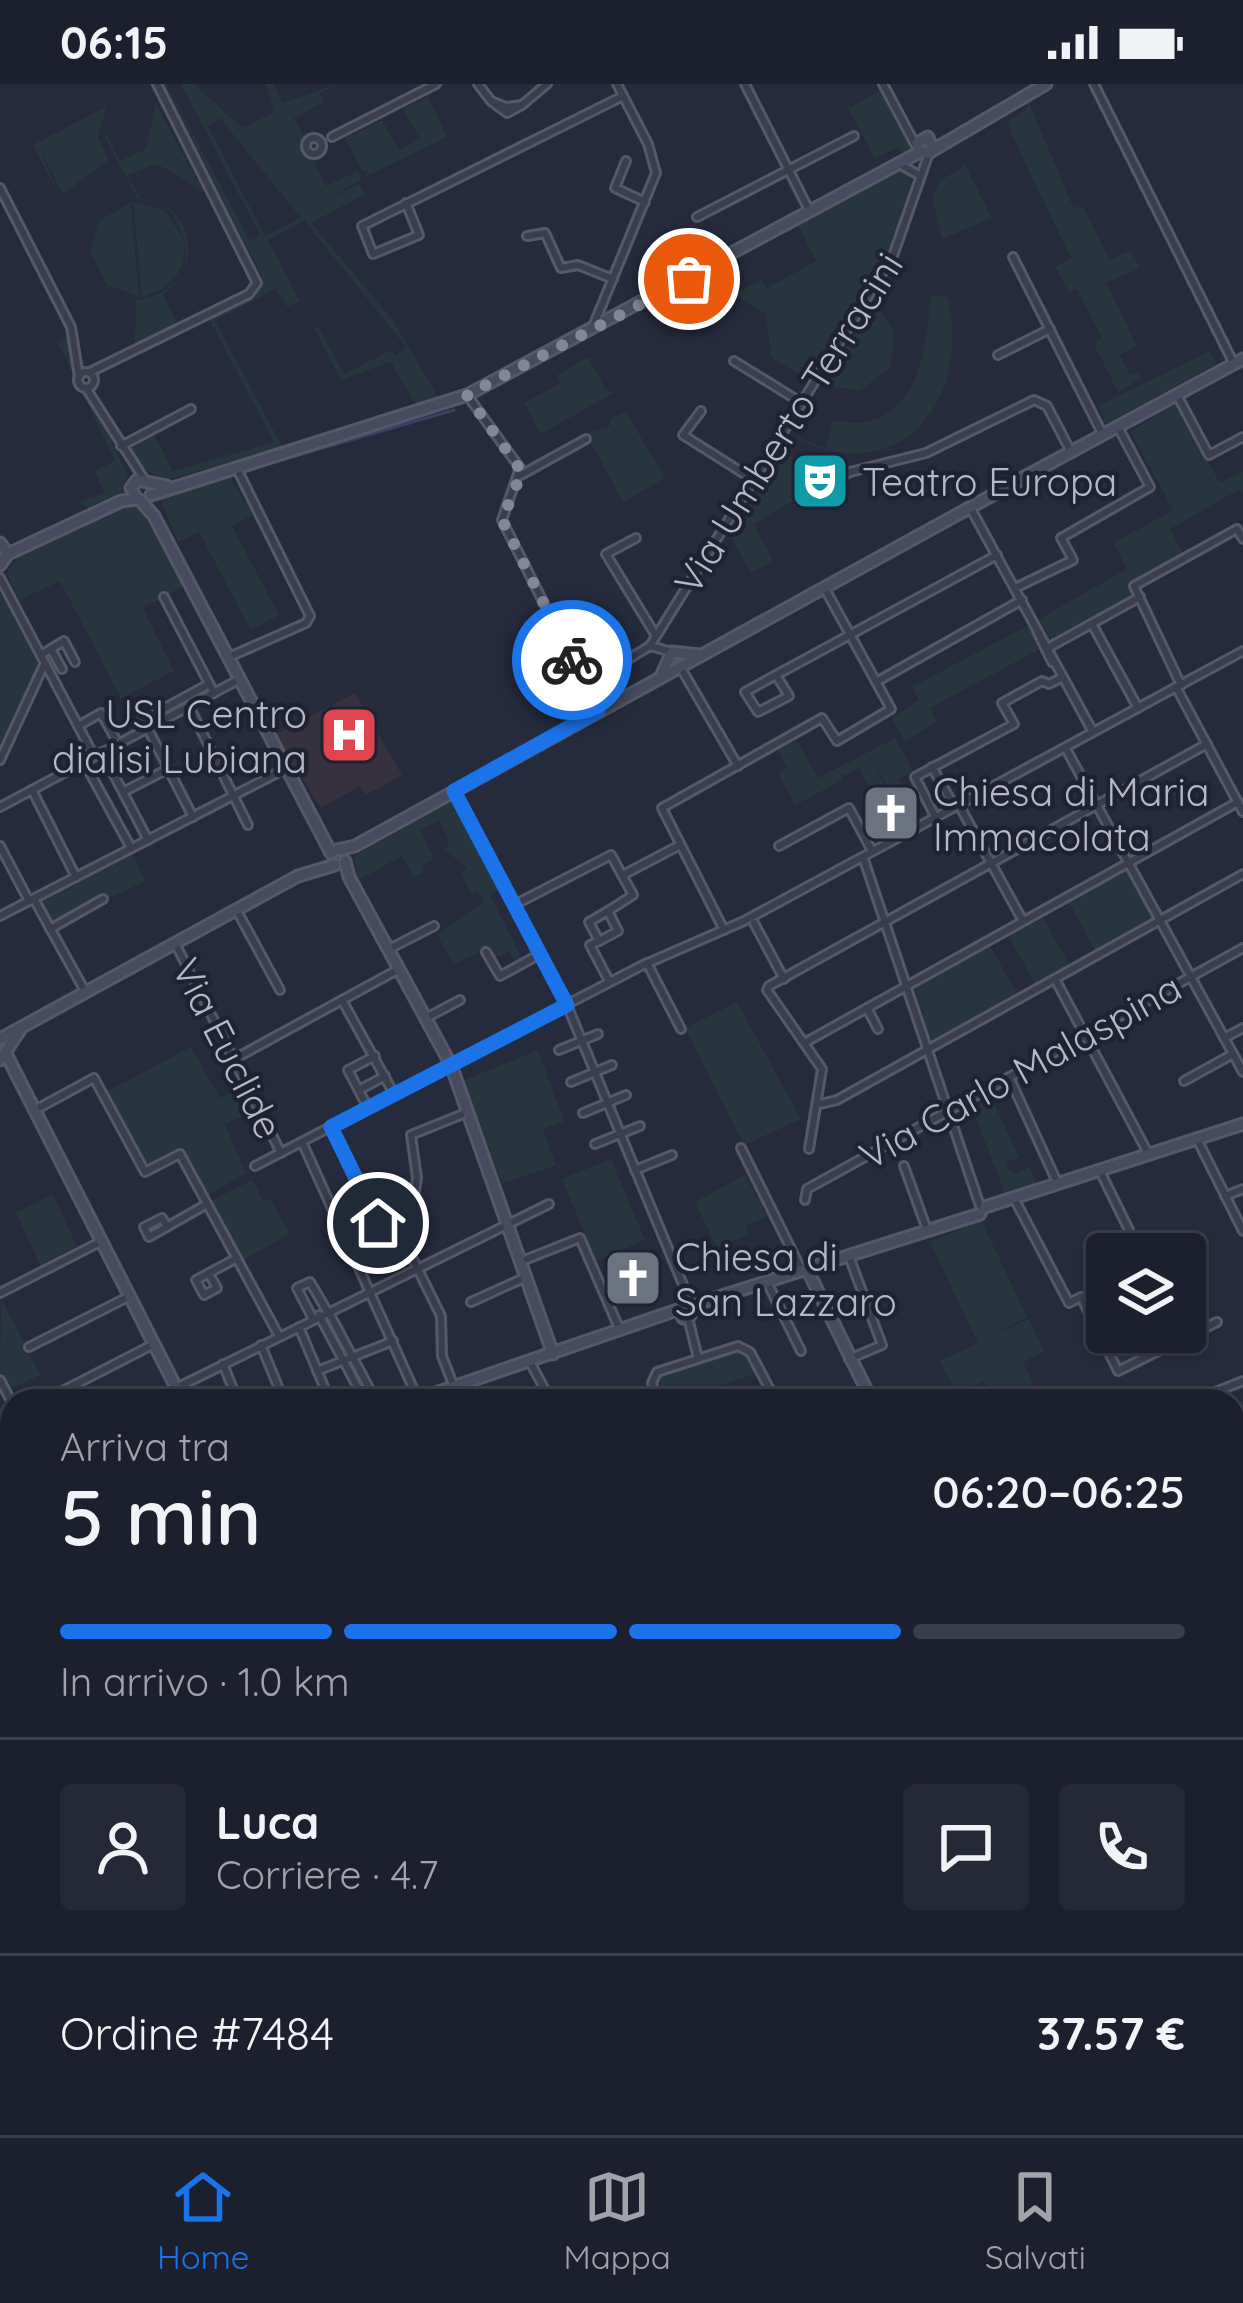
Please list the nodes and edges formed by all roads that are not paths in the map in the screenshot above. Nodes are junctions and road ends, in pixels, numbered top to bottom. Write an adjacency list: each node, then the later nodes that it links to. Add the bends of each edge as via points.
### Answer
1 (157, 84): 35 (street, via 258,282)
2 (436, 84): 12 (street)
3 (478, 84): 4 (street, via 507,112)
4 (547, 84)
5 (617, 84): 10 (street)
6 (745, 84): 16 (street)
7 (883, 84): 13 (street)
8 (1046, 84): 13 (street)
9 (1094, 84): 34 (street)
10 (623, 96): 20 (street); 21 (street, via 655,163)
11 (854, 136): 16 (street)
12 (319, 143)
13 (924, 147): 15 (street); 17 (street, Via Umberto Terracini); 19 (street, Via Umberto Terracini)
14 (626, 161): 21 (street, via 615,188)
15 (902, 163): 17 (street); 22 (street)
16 (789, 170): 22 (street); 23 (street)
17 (917, 174): 19 (street, Via Umberto Terracini)
18 (0, 188): 35 (street, via 70,323)
19 (916, 196): 38 (street, Via Umberto Terracini, via 893,256)
20 (406, 202): 20 (street, via 362,226 373,254 419,235)
21 (645, 202): 27 (street)
22 (811, 212): 26 (street)
23 (697, 217)
24 (527, 236): 27 (street, via 543,230 561,268 578,265)
25 (1013, 256): 31 (street)
26 (699, 273): 29 (street); 30 (street)
27 (613, 279): 28 (street)
28 (607, 293): 30 (street); 30 (street)
29 (731, 296)
30 (607, 319): 37 (street)
31 (1050, 329): 32 (street); 42 (street)
32 (998, 355)
33 (734, 361): 38 (street)
34 (1238, 361): 36 (street)
35 (89, 381): 45 (street)
36 (1177, 394): 41 (street); 43 (street, via 1209,455)
37 (467, 395): 48 (street); 49 (street)
38 (802, 403): 50 (street, Via Umberto Terracini)
39 (191, 409): 45 (street)
40 (700, 410): 50 (street, via 683,435)
41 (1118, 427): 42 (street); 64 (street, via 1150,487 1061,538 1072,560)
42 (1103, 435): 46 (street)
43 (1243, 437)
44 (586, 439): 49 (street)
45 (121, 446): 47 (street)
46 (1071, 452): 51 (street); 54 (street, via 1048,407 1034,400 926,453 850,472)
47 (132, 467): 52 (street); 55 (street)
48 (236, 467): 53 (street); 75 (street, via 309,609 306,623)
49 (521, 475): 89 (street, via 502,520)
50 (754, 480): 70 (street, Via Umberto Terracini)
51 (1020, 480): 56 (street); 59 (street)
52 (147, 481): 53 (street); 55 (street); 55 (street)
53 (167, 486): 55 (street)
54 (811, 493)
55 (140, 494): 60 (street); 75 (street)
56 (971, 509): 59 (street); 61 (street)
57 (636, 538): 70 (street, via 606,554)
58 (1243, 539): 66 (street, via 1238,530 1135,586)
59 (908, 542): 63 (street)
60 (3, 545): 62 (street)
61 (997, 555): 64 (street); 69 (street)
62 (0, 574): 77 (street)
63 (824, 588): 69 (street); 79 (street)
64 (1015, 588): 67 (street)
65 (164, 597): 88 (street)
66 (1140, 598): 68 (street); 90 (street)
67 (1022, 600): 72 (street); 87 (street)
68 (1092, 624): 72 (street); 93 (street)
69 (850, 635): 82 (street); 87 (street)
70 (656, 637): 71 (street, Via Umberto Terracini)
71 (650, 646): 79 (street); 89 (street)
72 (1047, 648): 84 (street)
73 (51, 649): 77 (street); 78 (street, via 64,641); 81 (street)
74 (1243, 651): 76 (street)
75 (229, 657): 86 (street)
76 (1232, 657): 80 (street); 90 (street)
77 (43, 658): 83 (street); 85 (street)
78 (75, 662)
79 (676, 663): 94 (street); 105 (street)
80 (1237, 666)
81 (62, 669)
82 (776, 674): 82 (street, via 789,696 758,712 746,692)
83 (51, 675): 85 (street); 96 (street)
84 (1062, 675): 98 (street); 106 (street, via 1002,703 1014,724)
85 (38, 679): 103 (street)
86 (240, 679): 91 (street); 107 (street)
87 (876, 682): 105 (street, via 889,710 837,742 822,718)
88 (209, 684): 91 (street); 95 (street)
89 (585, 686): 94 (street)
90 (1179, 686): 93 (street); 100 (street)
91 (214, 693): 92 (street)
92 (189, 706): 97 (street); 112 (street)
93 (1138, 708): 98 (street)
94 (598, 711): 110 (street)
95 (141, 721)
96 (78, 725): 99 (street, via 101,713); 102 (street)
97 (148, 728): 102 (street); 108 (street)
98 (1094, 732): 101 (street)
99 (115, 739)
100 (1207, 744): 113 (street); 114 (street)
101 (1066, 747): 114 (street); 115 (street)
102 (98, 754): 104 (street); 111 (street)
103 (0, 760)
104 (84, 762): 109 (street); 125 (street)
105 (738, 766): 122 (street, via 662,808)
106 (932, 767): 115 (street); 119 (street, via 915,777)
107 (287, 768): 112 (street); 127 (street)
108 (169, 769): 111 (street); 118 (street)
109 (32, 790): 116 (street); 133 (street)
110 (454, 791): 127 (street); 136 (street)
111 (123, 792): 121 (street)
112 (234, 795): 118 (street); 120 (street)
113 (1238, 802): 117 (street); 129 (street)
114 (1096, 804): 129 (street); 130 (street)
115 (957, 806): 119 (street); 130 (street)
116 (0, 807)
117 (1243, 812)
118 (193, 817): 121 (street)
119 (936, 818): 126 (street)
120 (248, 825)
121 (148, 840): 125 (street)
122 (680, 845): 132 (street); 146 (street)
123 (0, 846): 135 (street)
124 (779, 846): 126 (street, via 849,808)
125 (131, 848): 133 (street)
126 (872, 852): 128 (street)
127 (337, 857): 137 (street); 150 (street)
128 (863, 857): 143 (street); 146 (street)
129 (1129, 862): 140 (street); 141 (street)
130 (991, 863): 140 (street); 143 (street)
131 (1243, 874): 141 (street)
132 (623, 875): 136 (street, via 609,855); 138 (street, via 633,897)
133 (76, 877): 135 (street)
134 (103, 899): 145 (street)
135 (31, 900): 139 (street); 145 (street)
136 (514, 905): 152 (street)
137 (236, 910): 148 (street); 160 (street)
138 (608, 911): 147 (street, via 589,922); 147 (street, via 618,931)
139 (0, 916)
140 (1023, 921): 159 (street)
141 (1160, 921): 155 (street); 157 (street)
142 (754, 923): 156 (street)
143 (886, 923): 156 (street); 159 (street)
144 (434, 926): 150 (street)
145 (50, 928): 161 (street)
146 (724, 930): 153 (street)
147 (599, 941): 158 (street, via 590,946)
148 (175, 944): 161 (street); 182 (street, Via Euclide)
149 (1243, 947): 155 (street, Via Carlo Malaspina)
150 (388, 950): 154 (street)
151 (486, 952): 152 (street, via 499,976)
152 (540, 954): 164 (street)
153 (647, 963): 158 (street); 168 (street)
154 (399, 969): 162 (street); 166 (street)
155 (1191, 976): 172 (street, Via Carlo Malaspina); 173 (street)
156 (784, 979): 176 (street, via 769,988)
157 (1054, 979): 172 (street); 177 (street)
158 (610, 982): 164 (street)
159 (907, 986): 165 (street); 177 (street)
160 (280, 989)
161 (86, 993): 170 (street)
162 (342, 1000): 180 (street); 182 (street)
163 (460, 1000): 166 (street)
164 (567, 1005): 175 (street); 183 (street)
165 (867, 1008): 169 (street); 176 (street)
166 (426, 1018): 183 (street)
167 (1243, 1028): 173 (street)
168 (681, 1029)
169 (878, 1029)
170 (20, 1030): 174 (street); 181 (street)
171 (598, 1034): 175 (street)
172 (1085, 1035): 188 (street, Via Carlo Malaspina); 212 (street)
173 (1224, 1037): 179 (street)
174 (0, 1040): 181 (street)
175 (582, 1041): 178 (street); 185 (street)
176 (805, 1042): 195 (street, via 823,1070)
177 (928, 1049): 195 (street); 198 (street)
178 (559, 1051)
179 (1233, 1054): 186 (street); 189 (street)
180 (375, 1056): 187 (street); 191 (street, via 348,1070)
181 (3, 1057): 197 (street)
182 (236, 1058): 210 (street, Via Euclide)
183 (451, 1065): 192 (street); 199 (street)
184 (612, 1065): 185 (street)
185 (595, 1072): 190 (street); 194 (street)
186 (1243, 1072)
187 (385, 1076): 191 (street); 192 (street)
188 (1009, 1077): 198 (street, Via Carlo Malaspina); 217 (street)
189 (1184, 1081)
190 (571, 1082)
191 (358, 1090): 196 (street)
192 (394, 1094): 196 (street)
193 (626, 1095): 194 (street)
194 (608, 1103): 200 (street); 204 (street)
195 (820, 1104): 209 (street)
196 (368, 1108): 203 (street)
197 (35, 1110): 222 (street, via 94,1078 146,1172 180,1154); 230 (street)
198 (949, 1111): 220 (street, Via Carlo Malaspina, via 807,1189); 224 (street)
199 (468, 1112): 225 (street); 231 (street, via 411,1136 417,1178)
200 (583, 1113)
201 (1243, 1124): 205 (street)
202 (640, 1126): 204 (street)
203 (331, 1127): 206 (street); 231 (street, via 370,1214)
204 (620, 1134): 207 (street); 215 (street)
205 (1197, 1139): 212 (street); 219 (street)
206 (302, 1142): 210 (street); 240 (street)
207 (595, 1144)
208 (741, 1148): 236 (street)
209 (809, 1149)
210 (281, 1153): 213 (street)
211 (672, 1155): 215 (street)
212 (1148, 1155): 216 (street)
213 (255, 1166)
214 (904, 1166): 227 (street)
215 (635, 1170): 244 (street, via 687,1293)
216 (1100, 1172): 217 (street); 228 (street)
217 (1059, 1185): 221 (street)
218 (1243, 1189): 219 (street)
219 (1226, 1196): 229 (street)
220 (805, 1199)
221 (1012, 1201): 224 (street); 246 (street, via 1069,1303 1081,1297 1118,1371)
222 (207, 1204): 226 (street); 233 (street)
223 (549, 1204): 225 (street)
224 (981, 1209): 227 (street); 232 (street)
225 (507, 1222): 234 (street); 235 (street)
226 (167, 1227)
227 (926, 1227): 232 (street)
228 (1129, 1230)
229 (1243, 1231)
230 (102, 1241): 241 (street); 242 (street)
231 (407, 1247): 235 (street)
232 (850, 1255): 236 (street); 258 (street, via 882,1345)
233 (237, 1258): 237 (street); 249 (street)
234 (521, 1262): 238 (street); 248 (street, via 580,1238)
235 (418, 1265): 240 (street); 263 (street, via 441,1316 442,1356)
236 (806, 1270): 239 (street); 258 (street)
237 (209, 1274)
238 (526, 1277): 243 (street); 255 (street)
239 (767, 1282): 244 (street); 254 (street)
240 (370, 1289): 245 (street); 250 (street)
241 (0, 1292)
242 (130, 1297): 251 (street); 253 (street)
243 (471, 1302)
244 (686, 1313): 248 (street); 257 (street)
245 (322, 1314): 245 (street, via 310,1282 297,1288); 247 (street); 256 (street); 259 (street)
246 (1217, 1322)
247 (298, 1326): 249 (street); 262 (street)
248 (620, 1332): 255 (street)
249 (279, 1336): 252 (street)
250 (393, 1341): 256 (street); 271 (street)
251 (154, 1345): 264 (street); 265 (street)
252 (261, 1345): 261 (street); 267 (street)
253 (29, 1347)
254 (801, 1351)
255 (553, 1354): 260 (street)
256 (353, 1357): 259 (street); 270 (street)
257 (698, 1358): 274 (street, via 653,1378); 275 (street, via 742,1346)
258 (849, 1359): 276 (street)
259 (344, 1361): 262 (street); 269 (street)
260 (530, 1362): 263 (street); 273 (street)
261 (223, 1364): 264 (street); 266 (street)
262 (317, 1371): 268 (street)
263 (454, 1387): 272 (street)
264 (176, 1388)
265 (67, 1389)
266 (233, 1389)
267 (279, 1389)
268 (325, 1389)
269 (359, 1389)
270 (370, 1389)
271 (412, 1389)
272 (445, 1389)
273 (545, 1389)
274 (655, 1389)
275 (769, 1389)
276 (865, 1389)

